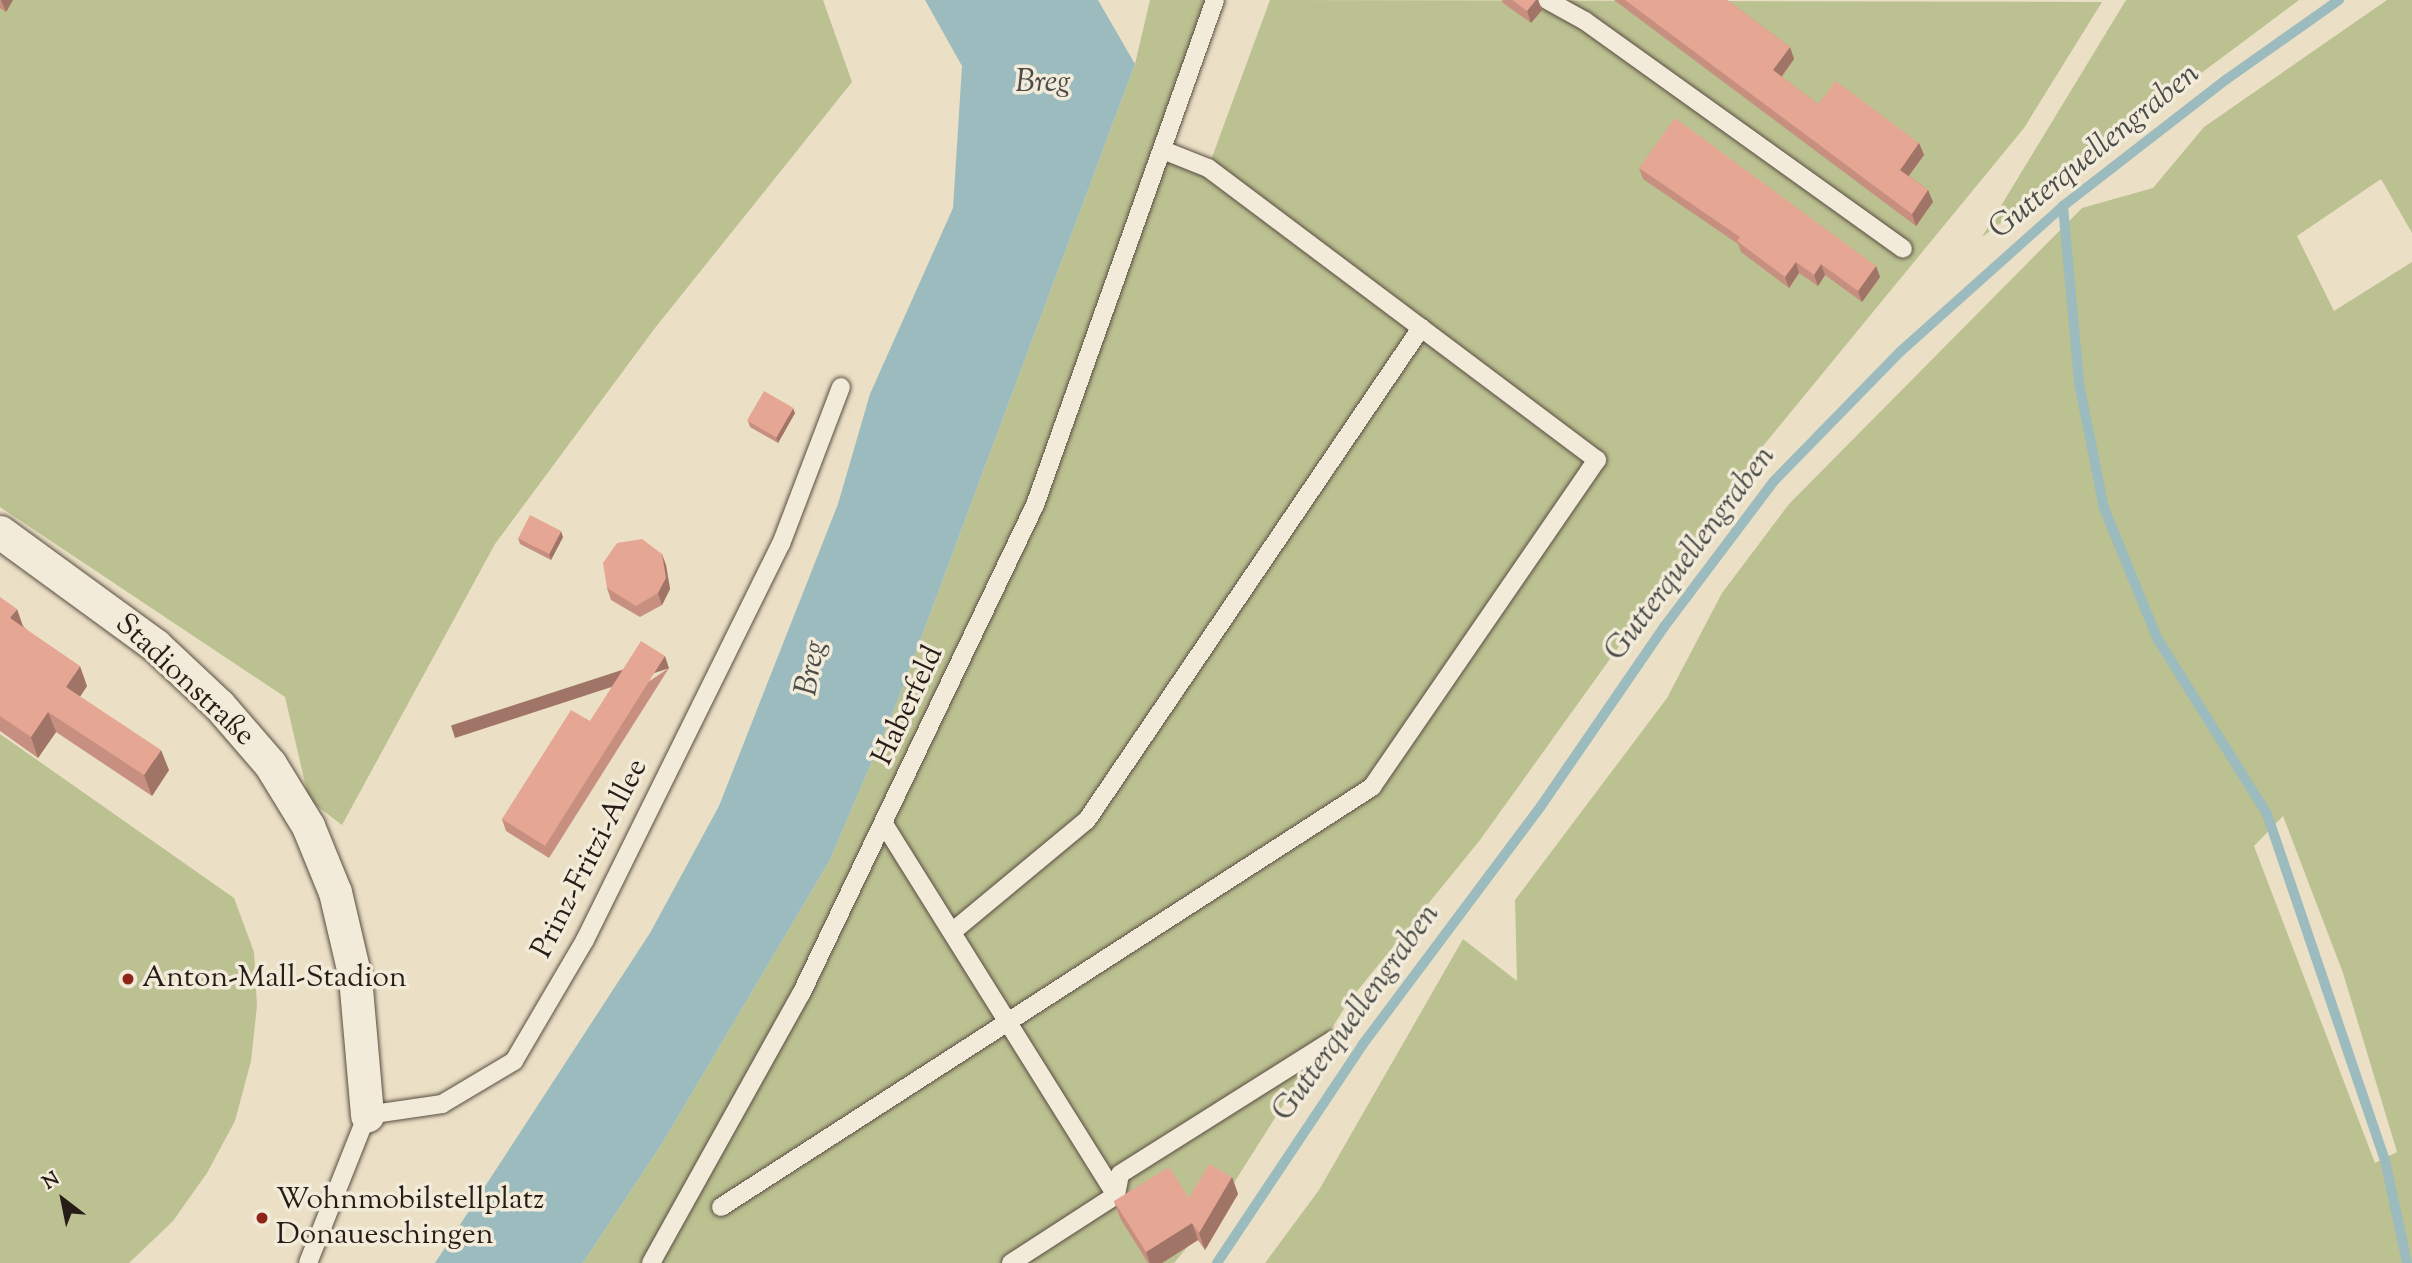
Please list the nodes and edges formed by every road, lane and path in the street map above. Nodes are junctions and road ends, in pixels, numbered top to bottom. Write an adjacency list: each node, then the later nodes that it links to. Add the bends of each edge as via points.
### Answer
1 (1215, 0): 3 (lane, Haberfeld)
2 (1547, 0): 4 (lane, via 1585,21)
3 (1163, 150): 5 (lane, via 1208,168); 8 (lane, Haberfeld, via 1035,505)
4 (1903, 249)
5 (1421, 328): 9 (lane, via 1087,820); 10 (lane, via 1597,460 1372,787)
6 (841, 387): 12 (lane, Prinz-Fritzi-Allee, via 781,544 584,940 513,1061 442,1104)
7 (0, 532): 12 (street, Stadionstraße, via 155,645 219,705 283,785 308,826 335,892 355,977)
8 (884, 824): 9 (lane); 15 (lane, Haberfeld, via 801,994)
9 (952, 932): 10 (lane)
10 (1007, 1022): 13 (lane); 14 (lane)
11 (1333, 1040): 13 (lane, via 1120,1174)
12 (367, 1115): 16 (lane)
13 (1116, 1195): 17 (lane)
14 (720, 1207)
15 (657, 1258)
16 (309, 1263)
17 (1011, 1263)

